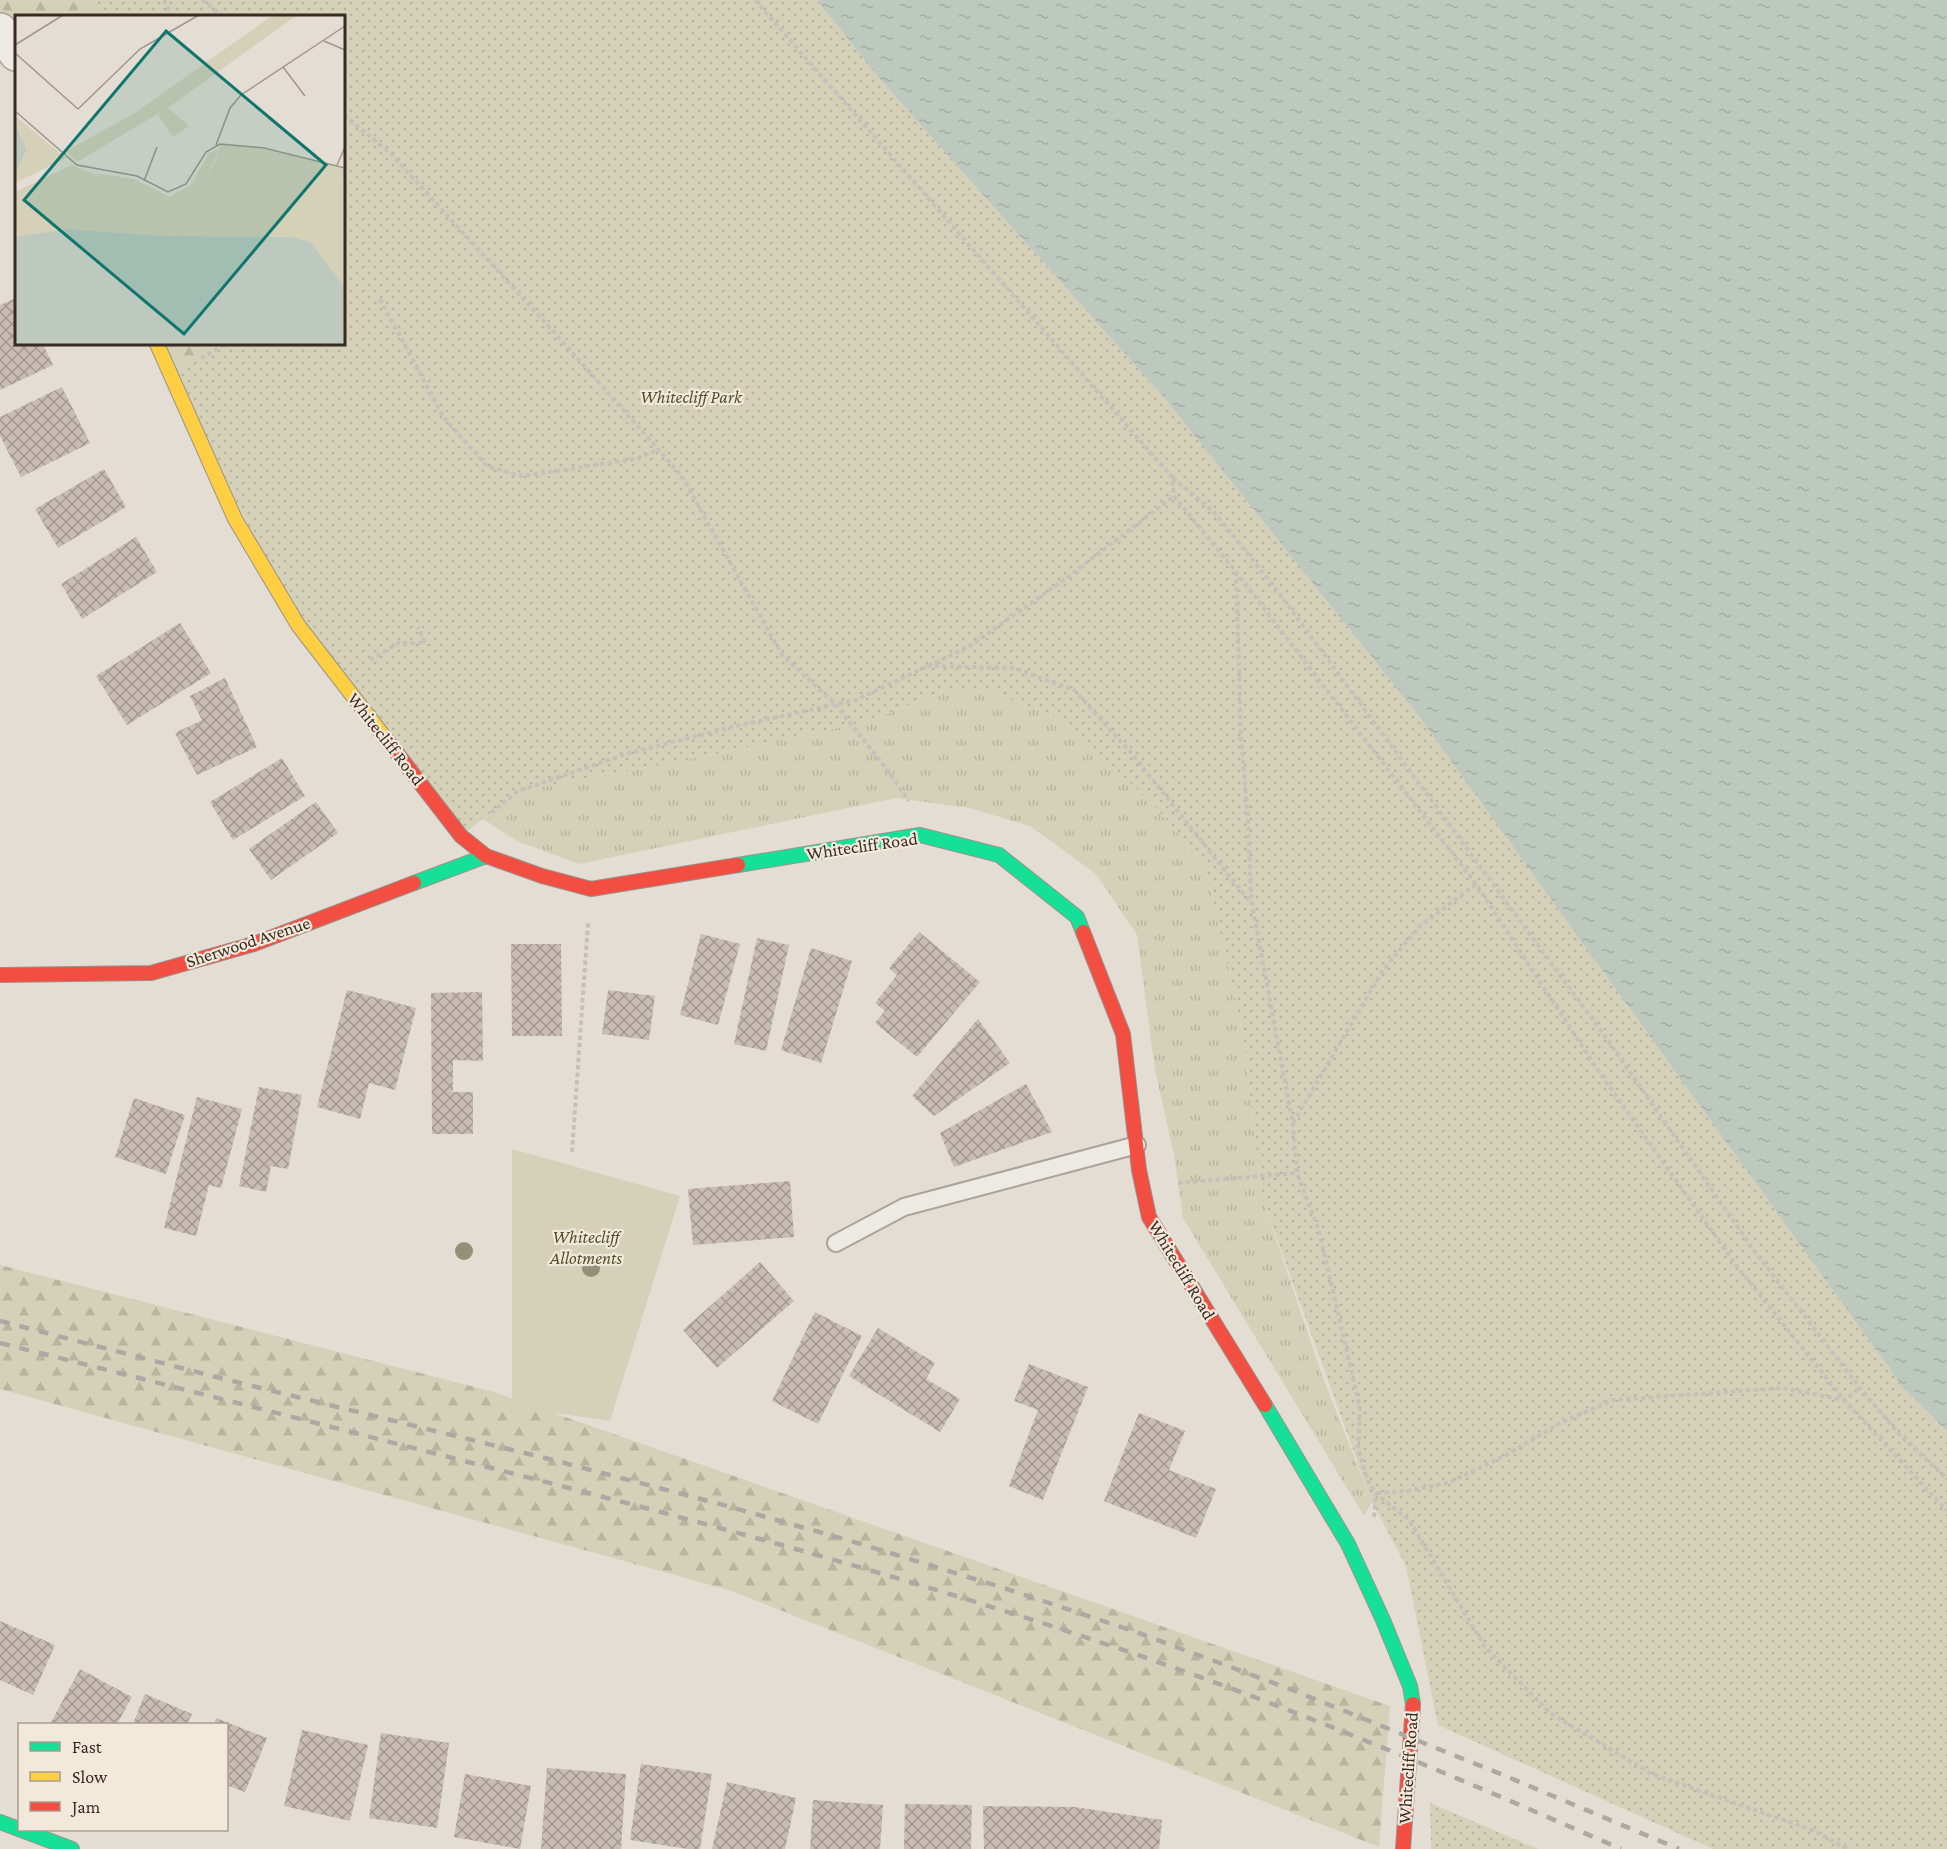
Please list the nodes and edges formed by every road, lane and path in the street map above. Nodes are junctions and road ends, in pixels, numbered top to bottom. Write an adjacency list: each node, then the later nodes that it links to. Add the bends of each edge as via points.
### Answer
1 (164, 0): 4 (path)
2 (202, 0): 5 (path)
3 (756, 0): 14 (path)
4 (171, 15)
5 (222, 15)
6 (0, 30): 7 (street)
7 (15, 52)
8 (345, 116): 13 (path, via 391,154)
9 (380, 299): 13 (path, via 444,418 487,466 522,476 635,459)
10 (158, 345): 22 (street, Whitecliff Road, via 235,519 298,625)
11 (224, 345): 12 (path)
12 (196, 361)
13 (657, 449): 20 (path, via 681,475 782,655)
14 (1172, 477): 15 (path); 34 (path, via 1214,512 1276,589 1607,1039 1755,1252)
15 (1174, 496): 16 (path); 19 (path, via 970,646)
16 (1236, 572): 24 (path); 26 (path, via 1240,738)
17 (418, 627): 18 (path, via 426,643 399,643)
18 (377, 655)
19 (927, 666): 20 (path, via 855,700); 26 (path, via 1014,668 1074,690 1132,754)
20 (835, 704): 21 (path, via 913,807); 22 (path, via 630,753 518,791)
21 (920, 835): 25 (street, Whitecliff Road); 29 (street, Whitecliff Road, via 999,855 1077,917 1123,1034)
22 (461, 836): 23 (street, Whitecliff Road)
23 (486, 856): 25 (street, Whitecliff Road); 27 (street, Sherwood Avenue, via 254,944 151,973)
24 (1476, 884): 28 (path, via 1419,927 1383,970); 35 (path, via 1597,1069 1730,1256)
25 (591, 890): 30 (path)
26 (1253, 906): 28 (path)
27 (0, 975)
28 (1293, 1125): 31 (path)
29 (1137, 1145): 32 (street, Whitecliff Road); 33 (lane, via 904,1207)
30 (572, 1152)
31 (1297, 1173): 32 (path); 37 (path, via 1319,1231 1360,1408 1358,1448)
32 (1142, 1186): 43 (street, Whitecliff Road, via 1149,1217 1348,1544 1410,1686 1414,1709)
33 (836, 1244)
34 (1860, 1388): 35 (path); 36 (path, via 1899,1434)
35 (1844, 1400): 37 (path, via 1782,1388 1612,1400 1448,1482); 38 (path)
36 (1947, 1479)
37 (1376, 1494): 44 (path, via 1409,1520 1485,1647 1550,1713 1652,1774 1812,1830)
38 (1947, 1511)
39 (0, 1822): 40 (street)
40 (18, 1829)
41 (24, 1831): 42 (street)
42 (72, 1849)
43 (1403, 1849)
44 (1848, 1849)

